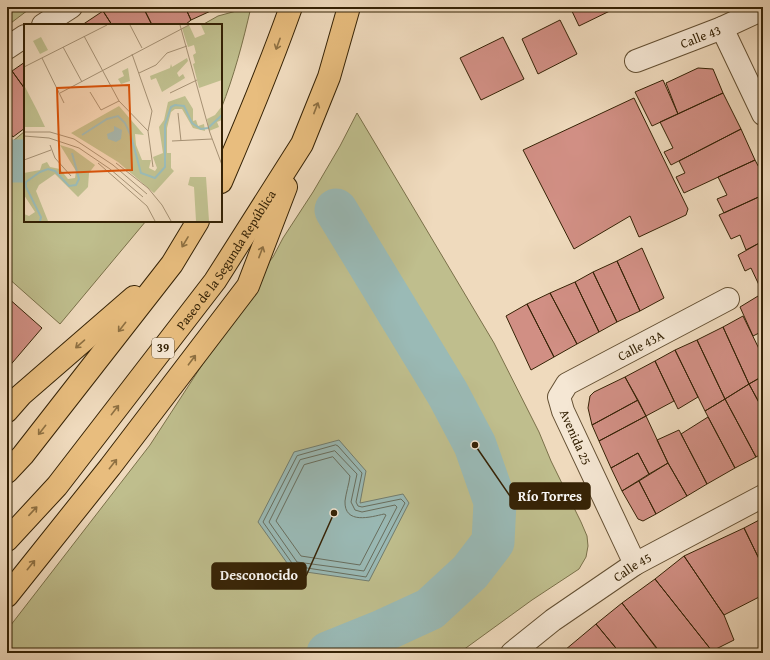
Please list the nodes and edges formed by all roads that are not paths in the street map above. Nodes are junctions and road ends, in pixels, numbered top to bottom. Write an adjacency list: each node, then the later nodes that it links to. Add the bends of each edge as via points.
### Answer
1 (71, 7): 5 (street)
2 (291, 7): 12 (highway, one-way to 12, via 247,123)
3 (349, 7): 11 (highway, Paseo de la Segunda República / 39, one-way to 3, via 328,77)
4 (763, 9): 6 (street, Calle 43)
5 (45, 24)
6 (722, 28): 9 (street, Calle 43); 10 (street)
7 (24, 37): 8 (street)
8 (7, 48)
9 (636, 61)
10 (763, 114)
11 (302, 144): 20 (highway, Paseo de la Segunda República / 39, one-way to 11, via 57,486 215,281); 22 (highway, one-way to 11, via 110,467 248,286)
12 (222, 180)
13 (197, 222): 14 (highway, one-way to 14)
14 (172, 264): 17 (highway, one-way to 17, via 21,395); 18 (highway, one-way to 18)
15 (728, 299): 16 (street, Calle 43A, via 567,384)
16 (559, 397): 21 (street, Avenida 25, via 563,411)
17 (7, 411)
18 (7, 472)
19 (763, 496): 21 (street, Calle 45)
20 (7, 540)
21 (635, 564): 23 (street, Calle 45, via 553,620)
22 (7, 596)
23 (512, 653)

